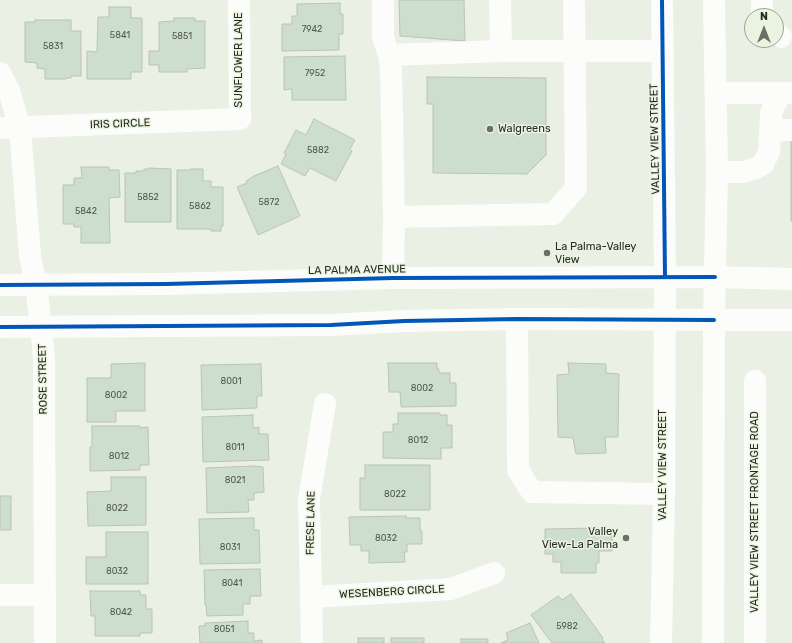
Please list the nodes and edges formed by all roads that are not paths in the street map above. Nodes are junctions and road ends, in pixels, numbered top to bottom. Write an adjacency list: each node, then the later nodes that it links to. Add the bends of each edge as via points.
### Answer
1 (239, 0): 14 (main road, SUNFLOWER LANE)
2 (383, 0): 10 (main road, via 383,37)
3 (500, 0): 9 (main road)
4 (574, 0): 7 (main road)
5 (662, 0): 8 (main road, VALLEY VIEW STREET)
6 (714, 0): 12 (main road)
7 (575, 50): 8 (main road); 9 (main road); 19 (main road, via 576,188 553,214)
8 (663, 50): 20 (main road, VALLEY VIEW STREET)
9 (501, 51): 10 (main road)
10 (389, 55): 19 (main road)
11 (0, 73): 15 (main road, ROSE STREET, via 9,91)
12 (716, 93): 13 (main road); 18 (main road)
13 (786, 94): 16 (main road, via 771,113)
14 (240, 120): 15 (main road, IRIS CIRCLE)
15 (10, 128): 25 (main road, ROSE STREET)
16 (770, 130): 17 (main road); 18 (main road, via 769,152 763,164 743,172)
17 (792, 130)
18 (717, 172): 21 (main road)
19 (394, 217): 22 (main road)
20 (665, 277): 21 (main road, LA PALMA AVENUE); 22 (main road, LA PALMA AVENUE); 27 (main road, VALLEY VIEW STREET)
21 (715, 277): 23 (main road, LA PALMA AVENUE); 28 (main road)
22 (393, 278): 25 (main road, LA PALMA AVENUE)
23 (792, 279)
24 (0, 285): 25 (main road, LA PALMA AVENUE)
25 (36, 285): 30 (main road, ROSE STREET)
26 (516, 319): 27 (main road); 30 (main road, via 331,324); 34 (main road, via 518,470 532,492)
27 (664, 319): 28 (main road); 34 (main road, VALLEY VIEW STREET)
28 (714, 320): 29 (main road); 42 (main road)
29 (792, 320)
30 (41, 326): 31 (main road); 37 (main road, ROSE STREET, via 44,359)
31 (0, 327)
32 (755, 381): 43 (main road, VALLEY VIEW STREET FRONTAGE ROAD)
33 (325, 404): 38 (main road, FRESE LANE, via 309,499)
34 (664, 494): 41 (main road, VALLEY VIEW STREET)
35 (494, 573): 38 (main road, WESENBERG CIRCLE, via 451,589)
36 (0, 595): 37 (main road)
37 (44, 595): 39 (main road, ROSE STREET)
38 (311, 597): 40 (main road, FRESE LANE)
39 (45, 643)
40 (312, 643)
41 (661, 643)
42 (713, 643)
43 (756, 643)

